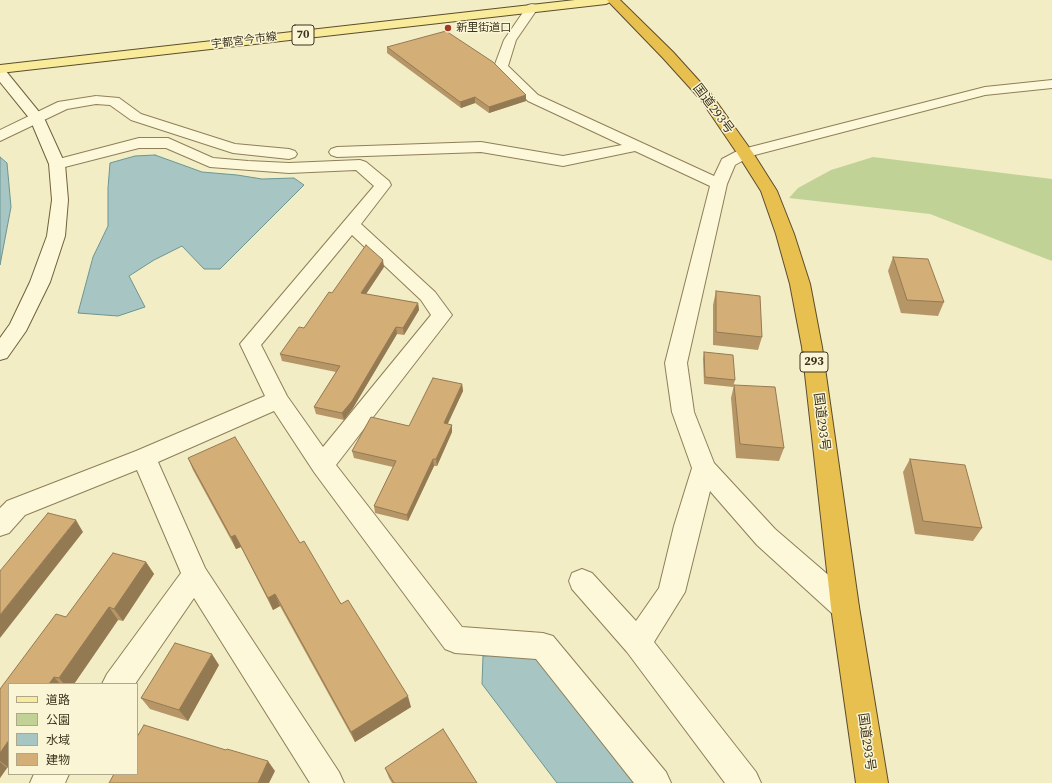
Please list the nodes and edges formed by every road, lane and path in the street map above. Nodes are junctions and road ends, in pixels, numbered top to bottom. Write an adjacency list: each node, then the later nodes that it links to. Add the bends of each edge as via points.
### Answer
1 (603, 0): 2 (main road, 宇都宮今市線 / 70); 4 (main road, 宇都宮今市線 / 70)
2 (606, 0)
3 (613, 0): 11 (highway, 国道293号 / 293, via 706,97)
4 (532, 8): 5 (main road, 宇都宮今市線 / 70); 10 (street, via 510,40 501,68 533,98)
5 (0, 69)
6 (0, 73): 8 (street)
7 (1052, 84): 11 (street, via 984,91)
8 (37, 118): 9 (street); 10 (street, via 62,105 96,100 114,101 136,117 233,148 282,154 481,147 563,161); 12 (street)
9 (0, 136)
10 (637, 146): 13 (street)
11 (745, 153): 13 (street, via 728,162); 23 (highway, 国道293号 / 293, via 769,191 800,284 812,347)
12 (57, 164): 14 (street, via 139,143 168,143 210,162 289,168 360,165 383,185); 15 (street, via 60,200 56,236 40,282 19,326)
13 (719, 184): 19 (street, via 676,364 683,412)
14 (351, 225): 16 (street, via 250,344); 18 (street, via 428,296 442,315)
15 (0, 353)
16 (278, 400): 17 (street); 18 (street)
17 (144, 458): 20 (street); 21 (street)
18 (322, 464): 29 (street, via 455,640 543,646)
19 (704, 468): 23 (street, via 766,537); 24 (street, via 671,592)
20 (5, 512)
21 (195, 576): 25 (street); 27 (street)
22 (582, 581): 24 (street)
23 (845, 607): 31 (highway, 国道293号 / 293)
24 (637, 643): 30 (street)
25 (118, 683)
26 (52, 775): 28 (street)
27 (325, 781)
28 (46, 783)
29 (655, 783)
30 (745, 783)
31 (872, 783)

